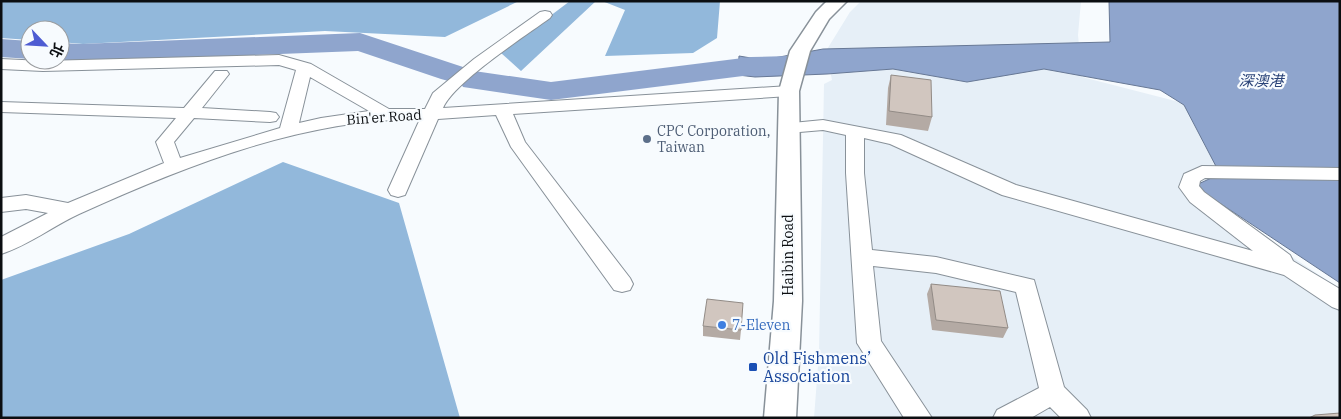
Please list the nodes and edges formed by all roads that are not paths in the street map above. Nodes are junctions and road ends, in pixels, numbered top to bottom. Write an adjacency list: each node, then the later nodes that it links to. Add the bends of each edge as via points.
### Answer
1 (838, 1): 6 (main road, Haibin Road, via 822,16 800,51)
2 (545, 15): 11 (street, via 480,62 439,97)
3 (1, 64): 4 (street, via 43,66 279,60)
4 (305, 67): 10 (street); 14 (street)
5 (221, 74): 9 (street)
6 (791, 84): 8 (street, Bin'er Road); 13 (main road, Haibin Road)
7 (1, 107): 9 (street)
8 (503, 110): 11 (street, Bin'er Road); 24 (street, via 517,143)
9 (189, 112): 12 (street); 16 (street, via 165,142)
10 (386, 114): 11 (street, Bin'er Road); 14 (street, Bin'er Road)
11 (432, 114): 18 (street)
12 (270, 117)
13 (788, 128): 15 (street, via 823,125); 27 (main road, Haibin Road, via 788,301)
14 (288, 131): 16 (street, Bin'er Road)
15 (855, 131): 22 (street); 23 (street, via 895,139 1009,190)
16 (174, 166): 20 (street, Bin'er Road)
17 (1340, 174): 23 (street, via 1202,172 1191,178 1189,187 1197,197)
18 (398, 190)
19 (1, 205): 20 (street, via 26,202)
20 (70, 210): 21 (street, Bin'er Road)
21 (1, 246)
22 (862, 257): 26 (street, via 936,265 1026,286); 28 (street, via 869,343)
23 (1291, 269): 25 (street)
24 (622, 284)
25 (1340, 301)
26 (1053, 394): 29 (street); 30 (street)
27 (780, 418)
28 (919, 418)
29 (1006, 418)
30 (1078, 418)

